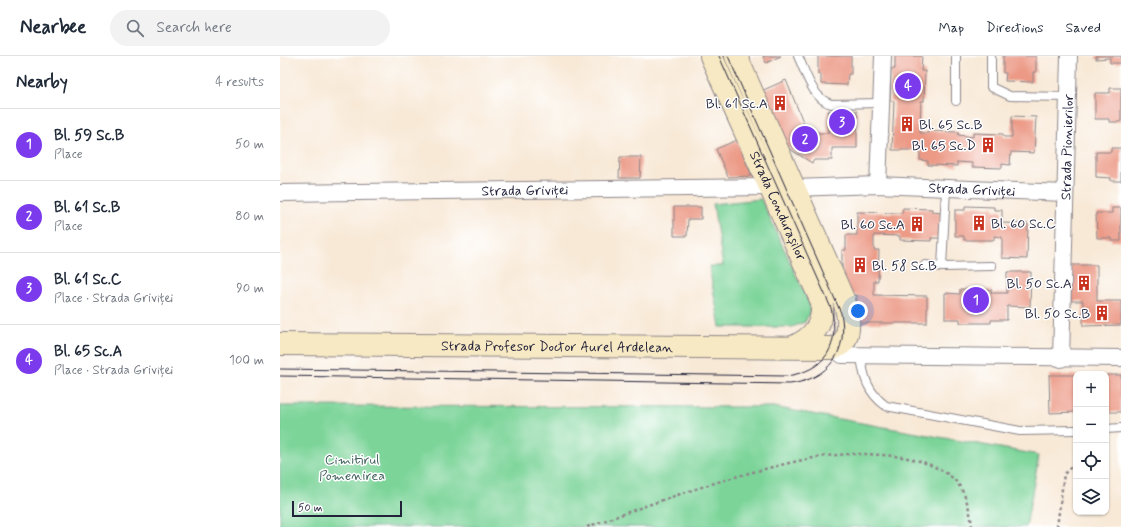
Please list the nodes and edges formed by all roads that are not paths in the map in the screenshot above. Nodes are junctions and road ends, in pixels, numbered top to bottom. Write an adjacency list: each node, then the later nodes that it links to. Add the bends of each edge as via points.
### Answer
1 (711, 56): 12 (main road, Strada Condurașilor)
2 (736, 56): 13 (main road, Strada Condurașilor)
3 (798, 56): 10 (lane, via 812,87 818,97 825,102)
4 (883, 56): 10 (street)
5 (956, 56): 9 (lane)
6 (991, 56): 8 (lane, via 991,87 1010,96)
7 (1068, 56): 8 (street, Strada Pionierilor)
8 (1068, 98): 16 (street, Strada Pionierilor)
9 (956, 101)
10 (881, 103): 11 (street)
11 (878, 185): 13 (street, Strada Griviței); 14 (street, Strada Griviței)
12 (770, 187): 15 (street, Strada Griviței); 22 (main road, Strada Condurașilor, via 822,302 821,318 816,331)
13 (794, 188): 20 (main road, Strada Condurașilor, via 844,301)
14 (946, 189): 16 (street, Strada Griviței); 18 (lane)
15 (280, 193)
16 (1065, 193): 26 (street, Strada Pionierilor)
17 (925, 265): 18 (lane)
18 (942, 266): 19 (lane)
19 (992, 266)
20 (848, 324): 23 (main road, Strada Condurașilor, via 845,340); 24 (street, Strada Condurașilor)
21 (280, 344): 22 (main road, Strada Profesor Doctor Aurel Ardelean)
22 (793, 347): 23 (main road, Strada Profesor Doctor Aurel Ardelean)
23 (834, 348): 24 (street, Strada Profesor Doctor Aurel Ardelean, via 854,348)
24 (861, 355): 26 (street, Strada Profesor Doctor Aurel Ardelean); 29 (lane, via 867,385 886,406 1020,431)
25 (1121, 358): 26 (street, Strada Profesor Doctor Aurel Ardelean)
26 (1061, 359)
27 (1121, 428): 28 (lane)
28 (1109, 429)
29 (1073, 430)

